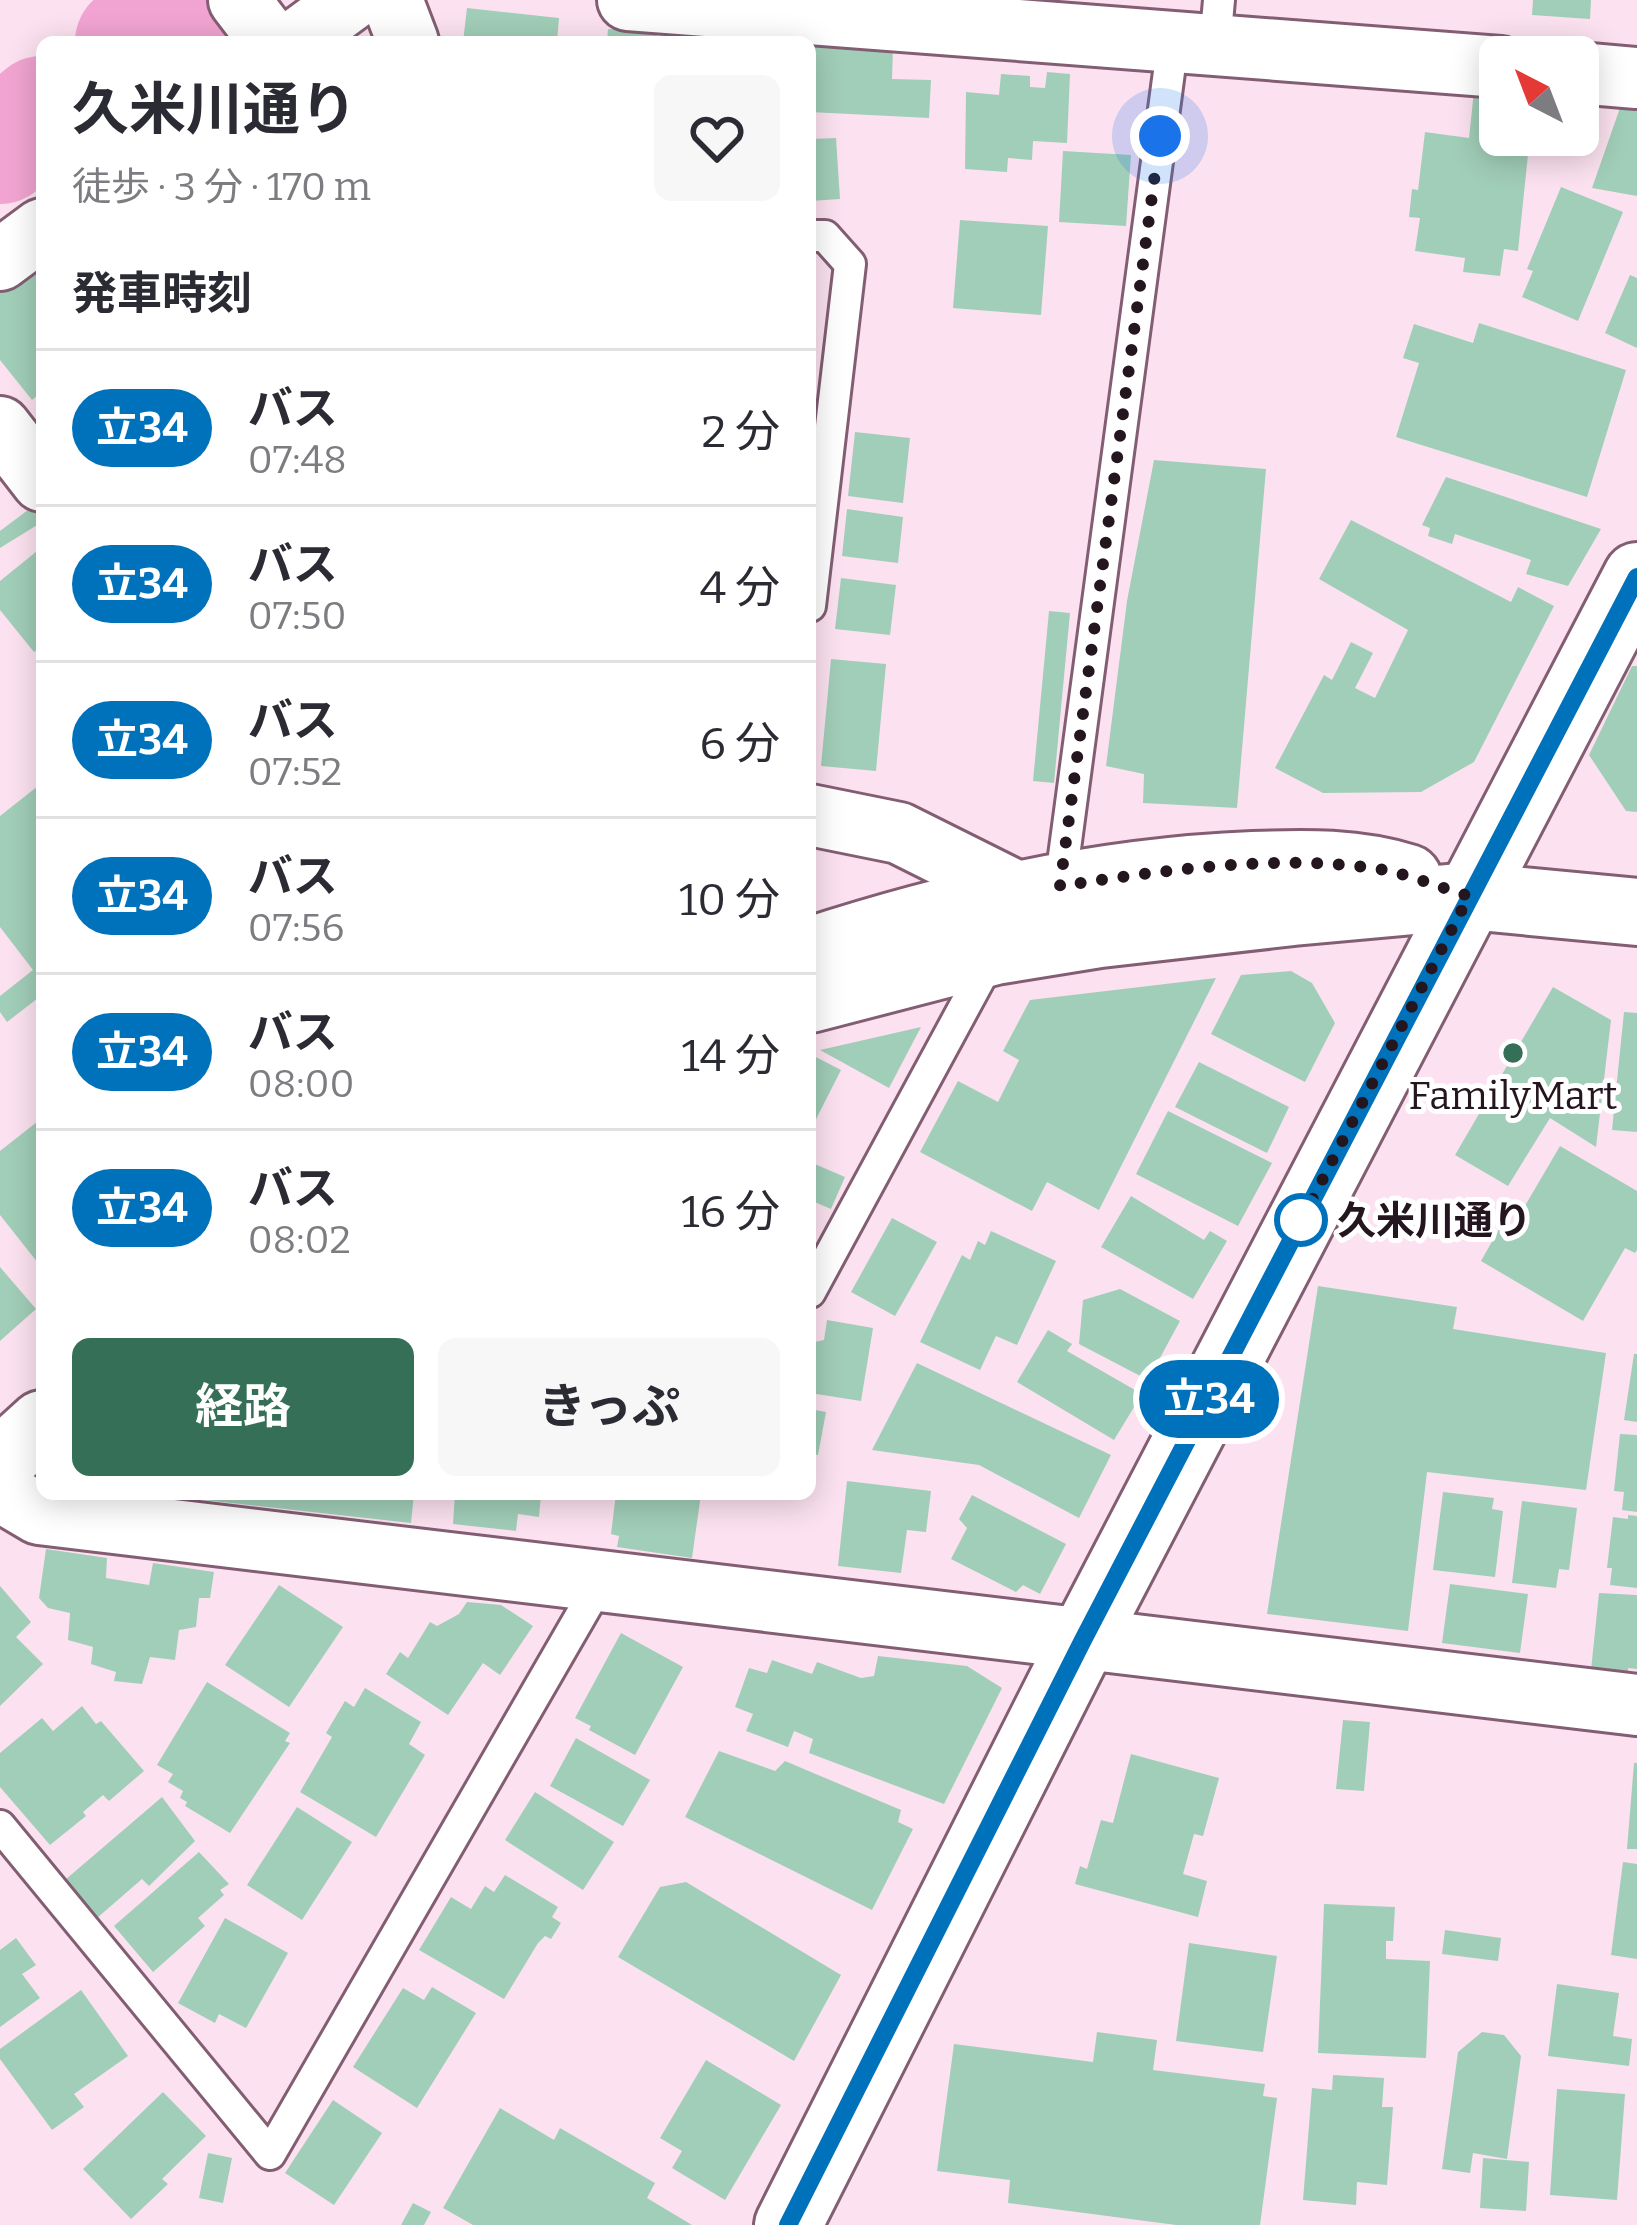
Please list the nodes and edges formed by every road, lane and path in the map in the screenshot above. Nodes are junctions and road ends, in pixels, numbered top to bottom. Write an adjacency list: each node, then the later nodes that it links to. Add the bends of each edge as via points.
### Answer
1 (239, 0): 6 (street)
2 (351, 0): 7 (street)
3 (392, 0): 8 (street)
4 (628, 0): 5 (street)
5 (1202, 29): 9 (street); 21 (lane)
6 (266, 36)
7 (302, 36)
8 (406, 36)
9 (1479, 64)
10 (1599, 75): 11 (street)
11 (1637, 78)
12 (36, 233): 14 (street)
13 (816, 236): 17 (lane, via 850,264)
14 (0, 260)
15 (0, 427): 16 (street)
16 (36, 473)
17 (816, 555)
18 (1637, 577): 20 (main road)
19 (816, 816): 21 (street, via 899,833)
20 (1469, 896): 21 (main road, via 1122,931); 21 (main road, via 1377,868 1318,863 1191,868); 22 (main road); 30 (main road)
21 (1024, 910): 23 (main road, via 883,927); 24 (main road); 25 (lane)
22 (1637, 912)
23 (816, 949)
24 (816, 997)
25 (816, 1281)
26 (36, 1429): 27 (main road)
27 (0, 1462)
28 (0, 1491): 29 (street, via 39,1514)
29 (602, 1579): 30 (street); 32 (lane, via 270,2154)
30 (1083, 1640): 31 (street); 33 (main road)
31 (1637, 1706)
32 (0, 1826)
33 (788, 2225)

